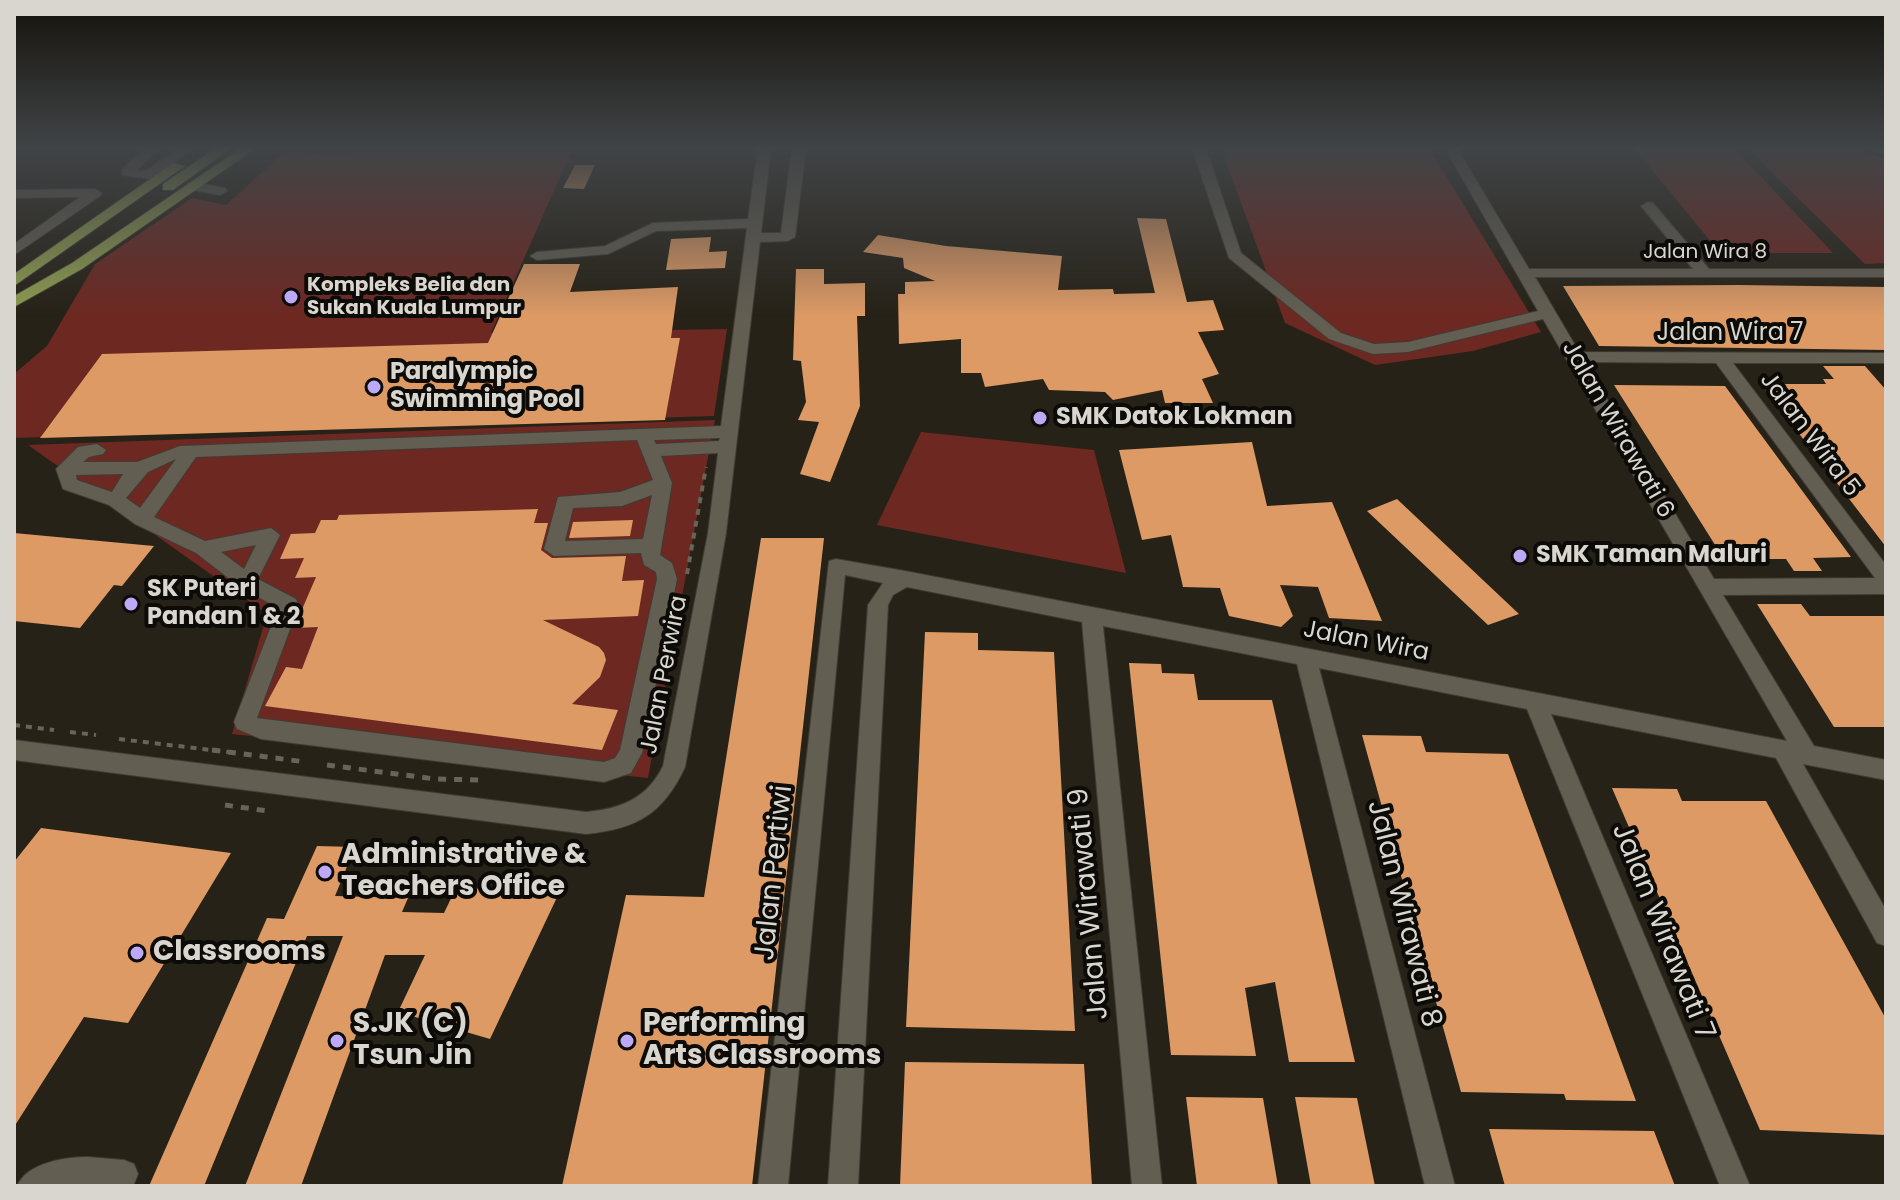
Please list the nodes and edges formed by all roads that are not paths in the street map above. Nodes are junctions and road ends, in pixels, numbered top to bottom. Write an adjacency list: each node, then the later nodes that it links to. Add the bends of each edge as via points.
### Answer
1 (80, 204): 11 (street)
2 (118, 204): 16 (main road)
3 (144, 204): 17 (main road)
4 (167, 204): 17 (main road, via 77,266)
5 (758, 204): 10 (street, Jalan Perwira)
6 (792, 204): 10 (street, via 788,237)
7 (1217, 204): 18 (street, via 1234,255 1335,336 1373,349 1408,347)
8 (1484, 204): 13 (street, Jalan Wirawati 6)
9 (1648, 206): 14 (street)
10 (755, 230): 12 (street, via 653,227 608,250); 23 (street, Jalan Perwira)
11 (14, 251)
12 (537, 256)
13 (1525, 273): 14 (street, Jalan Wira 8); 18 (street, Jalan Wirawati 6)
14 (1705, 273): 15 (street, Jalan Wira 8)
15 (1886, 273)
16 (14, 281)
17 (14, 301)
18 (1548, 313): 19 (street, Jalan Wirawati 6)
19 (1574, 357): 20 (street, Jalan Wira 7); 40 (street, Jalan Wirawati 6)
20 (1721, 358): 21 (street, Jalan Wira 7); 37 (street, Jalan Wira 5)
21 (1882, 362)
22 (646, 442): 23 (street); 25 (street); 28 (street)
23 (727, 448): 44 (street, Jalan Perwira, via 705,606 674,767 650,804 624,818 586,823)
24 (97, 450): 27 (street, via 84,451)
25 (191, 452): 26 (street, via 150,459); 32 (street)
26 (140, 468): 27 (street); 30 (street)
27 (65, 469): 30 (street, via 69,484)
28 (663, 483): 29 (street); 31 (street)
29 (622, 499): 31 (street); 33 (street, via 565,502 554,549)
30 (116, 500): 32 (street)
31 (658, 512): 33 (street)
32 (142, 519): 34 (street)
33 (651, 546): 38 (street, via 651,560 667,573 631,753 623,766 604,772 261,730 245,722 289,605)
34 (203, 548): 38 (street); 38 (street, via 271,535)
35 (836, 566): 36 (street, Jalan Wira); 50 (street, Jalan Pertiwi)
36 (905, 579): 41 (street, Jalan Wira); 51 (street, via 886,590 878,605)
37 (1886, 579)
38 (247, 582)
39 (1886, 586): 40 (street)
40 (1709, 587): 45 (street, Jalan Wirawati 6)
41 (1092, 616): 42 (street, Jalan Wira); 52 (street, Jalan Wirawati 9)
42 (1306, 657): 43 (street, Jalan Wira); 53 (street, Jalan Wirawati 8)
43 (1535, 702): 45 (street, Jalan Wira); 54 (street, Jalan Wirawati 7)
44 (14, 750)
45 (1795, 752): 46 (street, Jalan Wira); 47 (street, Jalan Wirawati 6)
46 (1886, 770)
47 (1886, 934)
48 (124, 1174): 49 (street, via 75,1169)
49 (32, 1186)
50 (773, 1186)
51 (843, 1186)
52 (1147, 1186)
53 (1440, 1186)
54 (1735, 1186)

